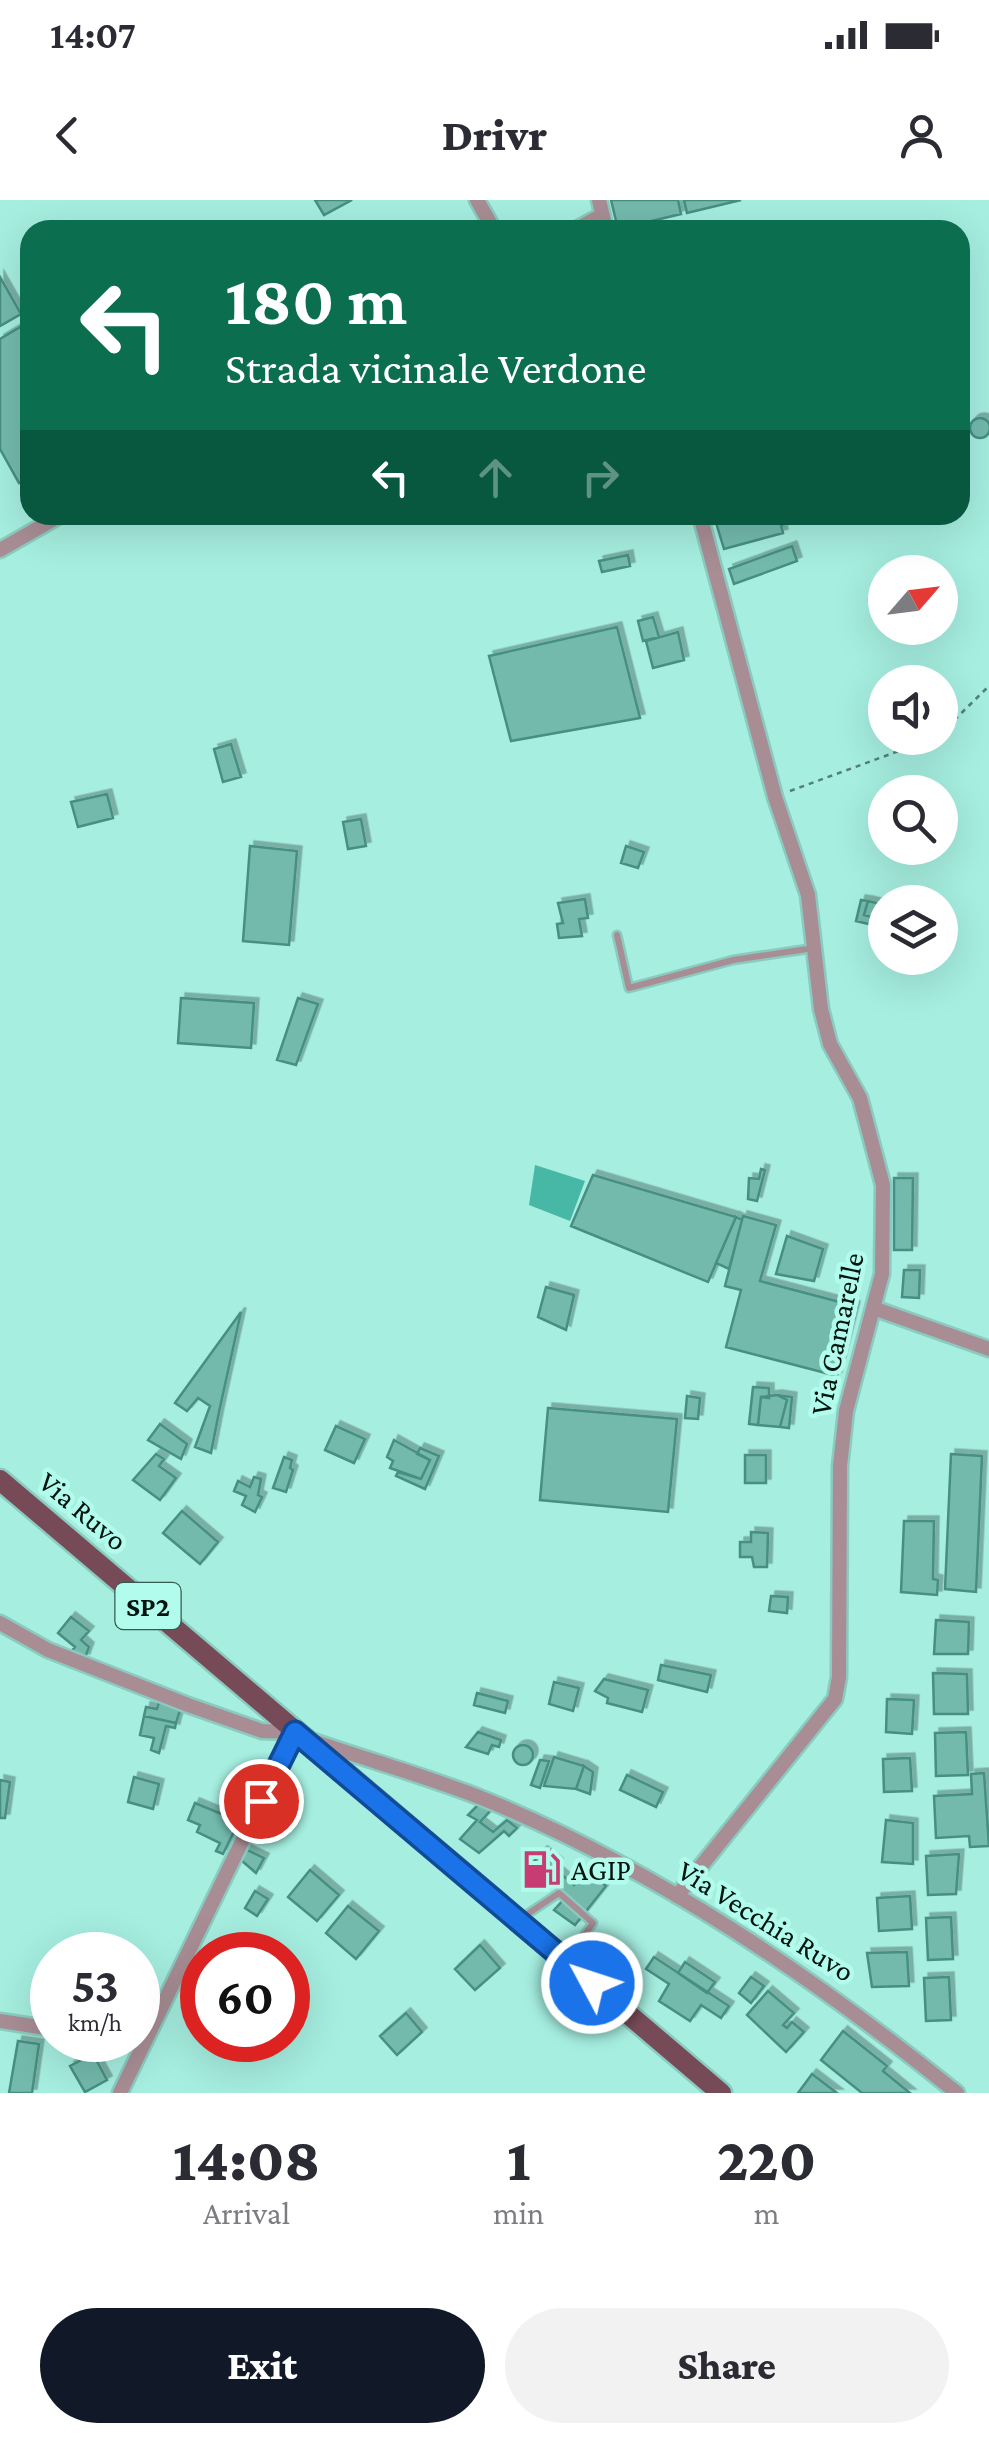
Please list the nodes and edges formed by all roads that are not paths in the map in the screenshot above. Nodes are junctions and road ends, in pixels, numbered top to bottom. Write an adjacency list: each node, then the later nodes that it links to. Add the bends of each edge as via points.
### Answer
1 (44, 525): 3 (street)
2 (703, 525): 5 (street, Via Camarelle, via 808,895)
3 (0, 550)
4 (617, 935): 5 (lane, via 629,988 733,960)
5 (814, 948): 6 (street, Via Camarelle, via 830,1044 860,1098 884,1184)
6 (876, 1308): 7 (street); 11 (street, Via Camarelle, via 846,1411 840,1466 835,1699)
7 (989, 1349)
8 (0, 1480): 10 (main road, Via Ruvo / SP2)
9 (0, 1623): 10 (street, Via Vecchia Ruvo, via 38,1646 188,1706 262,1731)
10 (300, 1735): 11 (street, Via Vecchia Ruvo, via 479,1797); 12 (main road, Via Ruvo / SP2); 14 (street)
11 (678, 1896): 20 (street, Via Vecchia Ruvo, via 856,2011)
12 (519, 1920): 13 (main road, Via Ruvo / SP2); 13 (lane, via 558,1894 593,1923)
13 (566, 1961): 19 (main road, Via Ruvo / SP2)
14 (160, 2006)
15 (0, 2021): 16 (street)
16 (30, 2026)
17 (133, 2062): 18 (street)
18 (120, 2093)
19 (721, 2093)
20 (957, 2093)

